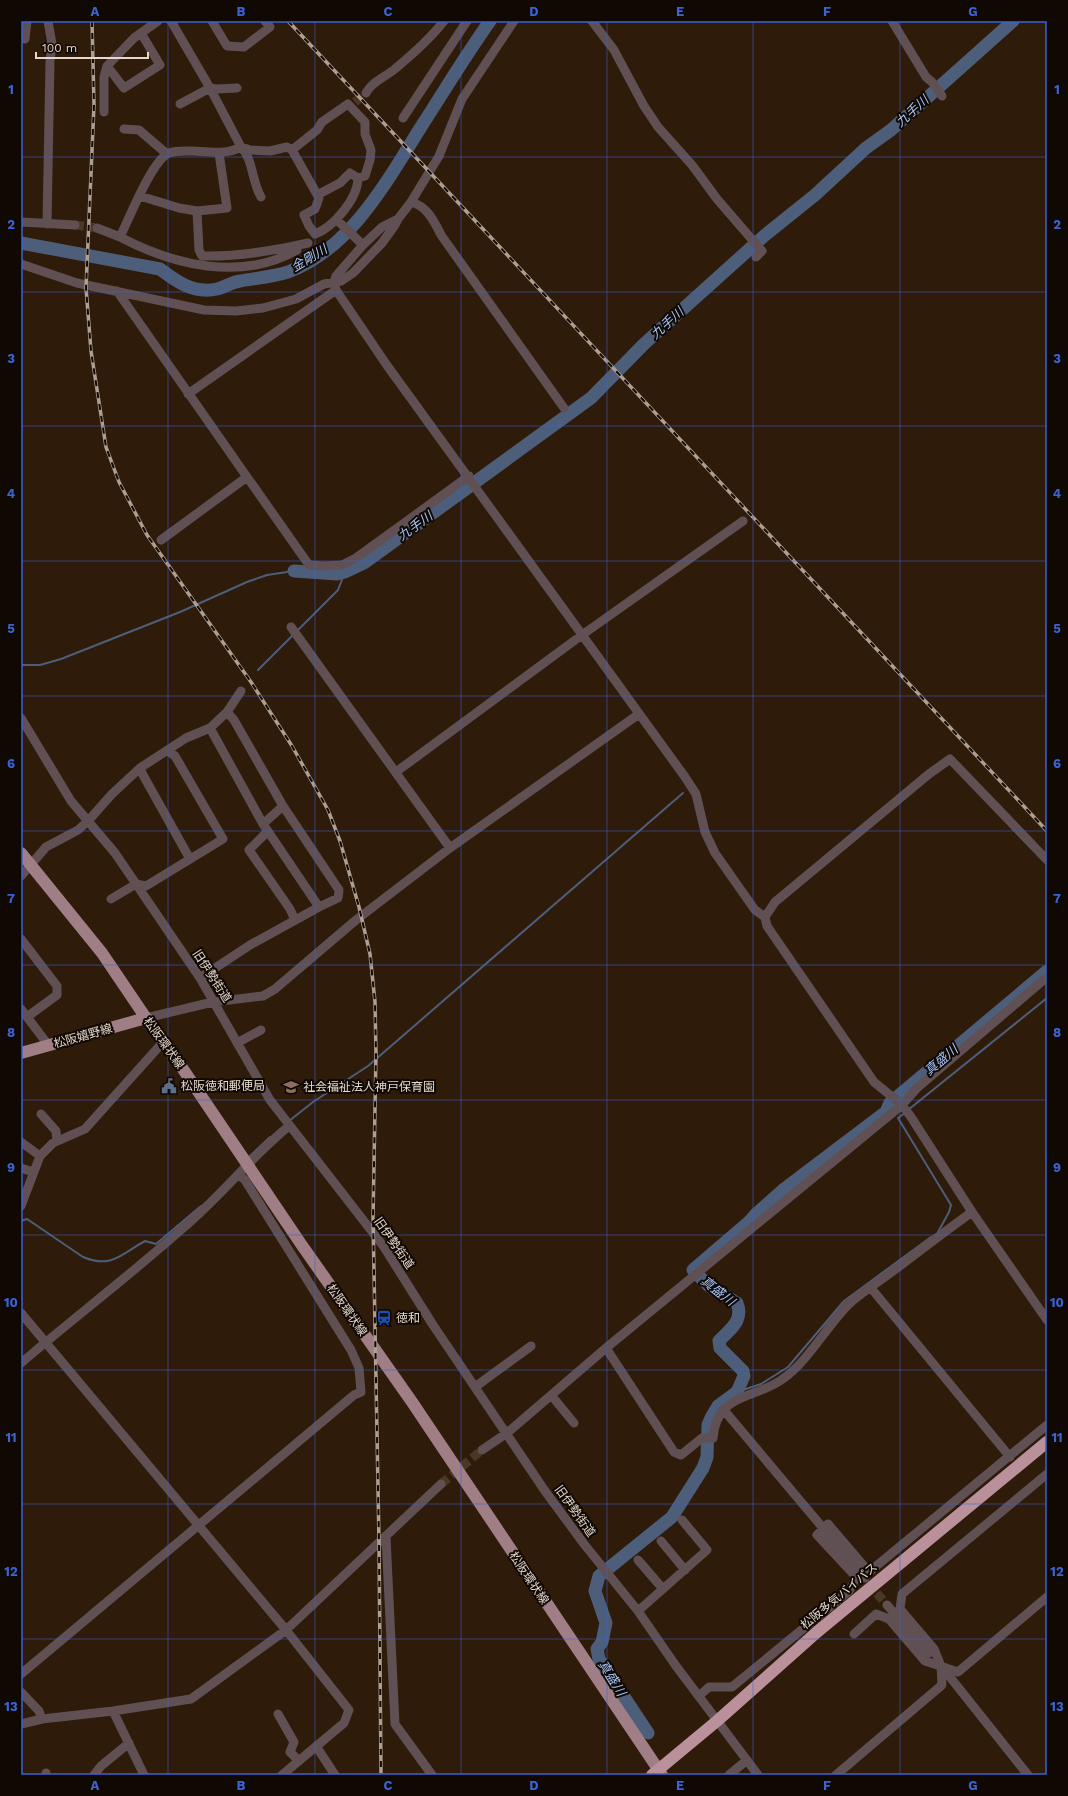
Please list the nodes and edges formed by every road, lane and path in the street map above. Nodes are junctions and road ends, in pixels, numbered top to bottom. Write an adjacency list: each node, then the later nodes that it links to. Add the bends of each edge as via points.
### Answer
1 (27, 21): 13 (street)
2 (158, 21): 12 (street)
3 (171, 21): 15 (street)
4 (212, 21): 5 (street, via 227,46 244,47 270,27)
5 (265, 21)
6 (444, 21): 17 (street, via 432,38 394,70 369,86)
7 (467, 21): 21 (street)
8 (514, 21): 31 (street, via 462,99 439,156)
9 (592, 21): 43 (street, via 614,50 658,127 762,251)
10 (892, 21): 18 (street, via 926,78)
11 (50, 22): 36 (street, via 52,44)
12 (141, 33): 14 (street); 14 (street, via 160,65 124,88)
13 (25, 39)
14 (107, 66): 20 (street, via 104,77)
15 (210, 88): 16 (street); 19 (street); 23 (street)
16 (237, 88)
17 (366, 93)
18 (942, 96)
19 (180, 104)
20 (104, 112)
21 (403, 118)
22 (124, 129): 26 (street, via 139,130)
23 (241, 148): 24 (street, via 270,151 288,147); 25 (street); 30 (street, via 246,153 255,188)
24 (292, 150): 27 (street, via 317,130 322,122 352,103 365,122 365,134 371,150 365,176); 28 (street)
25 (220, 153): 26 (street, via 180,151); 32 (street, via 227,208)
26 (167, 154): 29 (street, via 145,182)
27 (358, 178): 28 (street, via 350,173 340,183); 34 (street, via 358,184 348,204)
28 (318, 194): 39 (street, via 315,209 304,216)
29 (140, 196): 32 (street); 40 (street)
30 (261, 197)
31 (411, 202): 33 (street); 48 (street, via 419,204 430,214 441,235)
32 (197, 211): 42 (street, via 199,250 202,256 237,256)
33 (398, 219): 41 (street); 45 (street, via 382,243 353,273)
34 (336, 220): 39 (street, via 325,230); 41 (street)
35 (21, 222): 36 (street)
36 (47, 224): 37 (street)
37 (75, 225)
38 (98, 228): 40 (street)
39 (315, 234): 42 (street)
40 (120, 237): 42 (street, via 143,249 180,261 216,268 246,267 267,262 294,252)
41 (361, 242): 45 (street, via 336,276)
42 (308, 243)
43 (756, 257)
44 (21, 264): 46 (street, via 77,283)
45 (335, 286): 46 (street, via 324,284 290,301 236,311 204,310); 47 (street); 49 (street, via 386,364)
46 (117, 291): 47 (street)
47 (188, 394): 50 (street)
48 (564, 408)
49 (469, 476): 50 (street, via 356,558 342,565 325,566 309,565); 54 (street)
50 (247, 477): 52 (street)
51 (742, 521): 54 (street)
52 (161, 540)
53 (291, 627): 62 (street)
54 (582, 635): 57 (street); 62 (street)
55 (241, 691): 56 (street)
56 (227, 712): 59 (street); 63 (street)
57 (639, 714): 66 (street); 75 (street, via 696,794 705,832 715,853 755,910)
58 (21, 718): 64 (street, 旧伊勢街道, via 71,800)
59 (210, 728): 60 (street, via 186,738); 65 (street)
60 (168, 750): 61 (street); 68 (street, via 175,756 223,839)
61 (140, 768): 64 (street, via 112,794); 68 (street)
62 (396, 772): 66 (street)
63 (283, 806): 65 (street); 74 (street, via 339,890 338,898)
64 (88, 822): 70 (street, via 46,847); 72 (street, 旧伊勢街道)
65 (266, 828): 74 (street); 76 (street, via 249,850)
66 (450, 848): 80 (street, via 356,920 275,989 263,996)
67 (21, 853): 70 (main road, 松阪環状線)
68 (190, 859): 72 (street, via 146,886)
69 (1047, 860): 75 (street, via 950,758 775,902)
70 (32, 865): 71 (street); 83 (main road, 松阪環状線, via 102,953)
71 (21, 876)
72 (136, 884): 73 (street); 79 (street, 旧伊勢街道)
73 (111, 899)
74 (319, 908): 76 (street)
75 (765, 917): 89 (street, via 767,926 874,1082)
76 (295, 920): 79 (street, via 250,945)
77 (21, 939): 82 (street, via 57,986 57,995)
78 (1047, 977): 89 (street, via 917,1088)
79 (200, 978): 80 (street, 旧伊勢街道)
80 (213, 1002): 83 (street); 86 (street, 旧伊勢街道, via 221,1011)
81 (21, 1009): 82 (street)
82 (27, 1017): 87 (street)
83 (146, 1018): 85 (main road, 松阪環状線); 87 (main road, 松阪嬉野線)
84 (261, 1030): 86 (street)
85 (164, 1041): 92 (street, via 85,1129); 95 (main road, 松阪環状線)
86 (237, 1043): 91 (street, 旧伊勢街道, via 270,1100)
87 (48, 1046): 88 (main road, 松阪嬉野線)
88 (21, 1054)
89 (903, 1106): 100 (street); 106 (street)
90 (42, 1114): 92 (street, via 56,1131)
91 (289, 1126): 95 (street); 108 (street, 旧伊勢街道, via 384,1246)
92 (57, 1141): 94 (street)
93 (21, 1142): 94 (street)
94 (40, 1156): 97 (street)
95 (247, 1165): 98 (street); 146 (main road, 松阪環状線, via 412,1402)
96 (21, 1168): 97 (street)
97 (33, 1172): 99 (street)
98 (239, 1175): 104 (street, via 200,1208 183,1229); 120 (street, via 245,1180 351,1350 359,1368 361,1392 354,1395)
99 (21, 1206)
100 (972, 1212): 101 (street); 103 (street)
101 (871, 1288): 110 (street, via 848,1305 795,1369 784,1378 734,1400); 116 (street)
102 (21, 1314): 104 (street)
103 (1047, 1320)
104 (45, 1343): 107 (street); 120 (street)
105 (531, 1346): 108 (street)
106 (606, 1348): 109 (street); 110 (street, via 674,1452 681,1455 702,1438 713,1438 714,1427)
107 (21, 1363)
108 (475, 1387): 113 (street, 旧伊勢街道)
109 (551, 1395): 111 (street); 113 (street)
110 (723, 1409): 121 (street)
111 (574, 1423)
112 (1047, 1425): 116 (street)
113 (507, 1433): 115 (street); 130 (street, 旧伊勢街道, via 545,1491)
114 (1047, 1442): 140 (highway, 松阪多気バイパス, via 817,1632)
115 (482, 1450)
116 (1010, 1457): 121 (street, via 868,1572 828,1524)
117 (1047, 1474): 133 (street, via 902,1594 900,1609 934,1649)
118 (441, 1484): 122 (street)
119 (682, 1520): 125 (street, via 707,1550)
120 (198, 1526): 131 (street); 134 (street)
121 (822, 1528): 126 (street); 136 (street, via 817,1535 858,1579 849,1591 732,1687 709,1687)
122 (386, 1537): 131 (street); 151 (street, via 394,1724)
123 (661, 1541): 125 (street)
124 (638, 1560): 127 (street)
125 (685, 1570): 127 (street)
126 (865, 1578)
127 (663, 1589): 130 (street)
128 (1047, 1597): 133 (street, via 958,1672)
129 (887, 1605): 133 (street)
130 (638, 1611): 136 (street, 旧伊勢街道)
131 (286, 1630): 137 (street, via 191,1699); 143 (street, via 349,1710 344,1723)
132 (854, 1634): 133 (street, via 876,1614 889,1619 925,1661)
133 (941, 1666): 154 (street, via 942,1685); 155 (street)
134 (21, 1674)
135 (21, 1692): 139 (street)
136 (699, 1696): 140 (street, 旧伊勢街道)
137 (113, 1711): 139 (street); 142 (street)
138 (278, 1714): 145 (street, via 294,1742 290,1752)
139 (42, 1719): 141 (street)
140 (717, 1721): 144 (street, 旧伊勢街道); 146 (highway, 松阪多気バイパス)
141 (21, 1724)
142 (129, 1743): 147 (street); 148 (street)
143 (316, 1746): 145 (street); 150 (street)
144 (747, 1760): 152 (street); 153 (street, 旧伊勢街道)
145 (299, 1761): 149 (street)
146 (658, 1773)
147 (94, 1775)
148 (144, 1775)
149 (282, 1775)
150 (335, 1775)
151 (432, 1775)
152 (730, 1775)
153 (758, 1775)
154 (836, 1775)
155 (1028, 1775)

